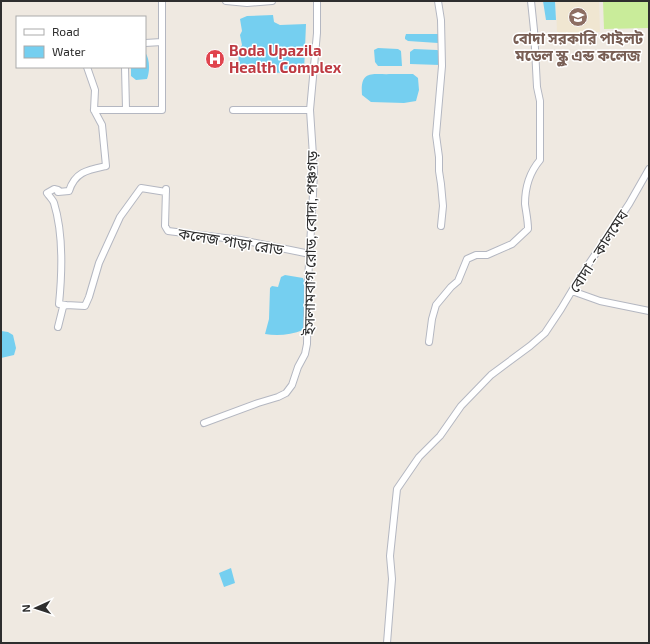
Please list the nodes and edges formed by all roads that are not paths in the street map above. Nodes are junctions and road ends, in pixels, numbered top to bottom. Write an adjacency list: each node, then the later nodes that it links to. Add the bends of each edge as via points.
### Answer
1 (162, 1): 7 (street)
2 (226, 1): 6 (street)
3 (317, 1): 14 (street, ইসলামবাগ রোড, বোদা, পঞ্চগড়)
4 (438, 1): 16 (street, via 442,66 436,135 443,206)
5 (531, 1): 22 (street, via 540,101 540,160 527,181 525,204 528,229 512,244 487,255 476,255 467,259 458,281 436,305)
6 (272, 2)
7 (162, 42): 8 (street); 12 (street, via 162,110)
8 (146, 43)
9 (87, 68): 12 (street, via 95,90)
10 (125, 68): 11 (street)
11 (126, 109)
12 (94, 110): 19 (street, via 102,125 106,166 94,168 74,178 69,191 58,192 54,189 47,193 54,202 58,220 61,284 59,304)
13 (233, 110): 14 (street)
14 (310, 110): 17 (street, ইসলামবাগ রোড, বোদা, পঞ্চগড়, via 314,171)
15 (649, 168): 18 (street, বোদা - কালমেঘ, via 630,204)
16 (440, 226)
17 (310, 254): 19 (street, কলেজ পাড়া রোড, via 241,240 168,231 165,226 166,190 141,188 120,217 98,263 85,306); 23 (street, ইসলামবাগ রোড, বোদা, পঞ্চগড়, via 307,344 292,385 286,393 278,397)
18 (572, 291): 20 (street, via 600,301); 24 (street, বোদা - কালমেঘ, via 545,333 491,375 461,406 440,436 419,457 397,490 390,556 392,579)
19 (66, 305): 21 (street, via 63,307)
20 (649, 311)
21 (58, 327)
22 (429, 342)
23 (204, 423)
24 (387, 643)

